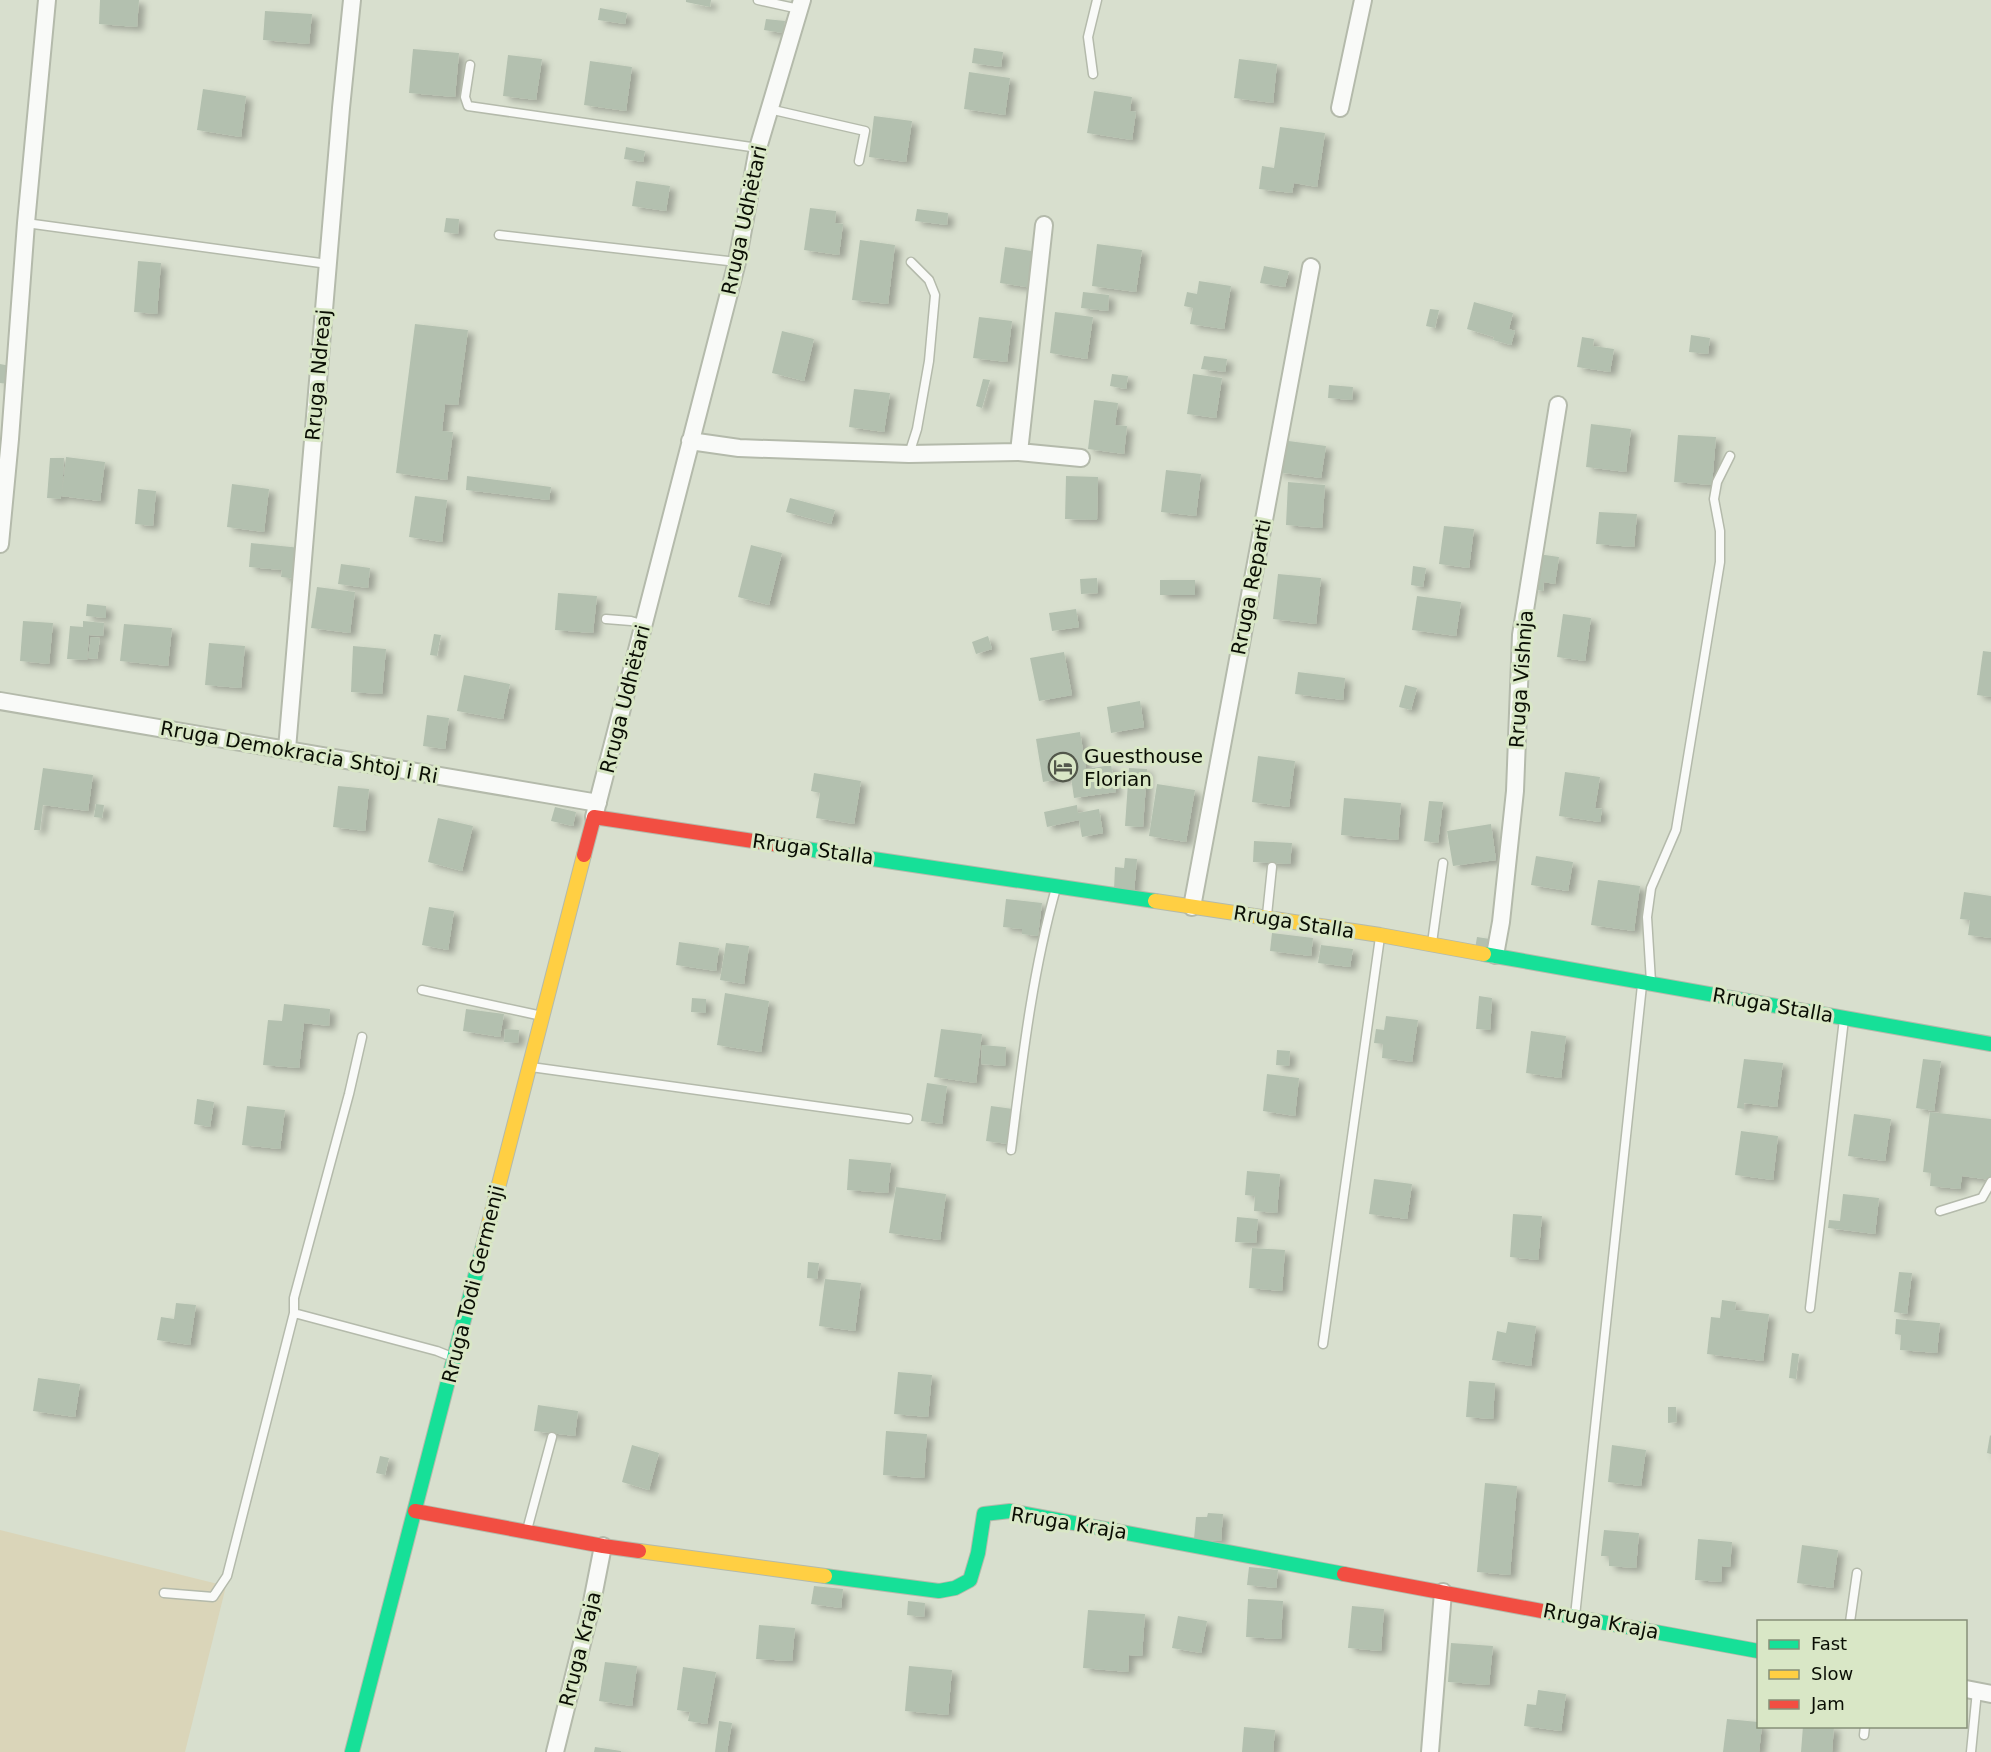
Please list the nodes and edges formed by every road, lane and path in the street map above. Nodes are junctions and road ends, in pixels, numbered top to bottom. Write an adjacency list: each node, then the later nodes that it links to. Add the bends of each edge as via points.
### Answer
1 (47, 0): 13 (street)
2 (352, 0): 18 (street, Rruga Ndreaj)
3 (758, 0): 6 (lane)
4 (1097, 0): 8 (lane, via 1088,37)
5 (1363, 0): 9 (street)
6 (800, 5): 10 (street, Rruga Udhëtari)
7 (470, 65): 11 (lane, via 465,97 468,105)
8 (1093, 74)
9 (1340, 108)
10 (769, 109): 11 (street, Rruga Udhëtari); 12 (lane, via 865,131)
11 (758, 148): 16 (street, Rruga Udhëtari)
12 (859, 161)
13 (26, 224): 18 (lane); 26 (street)
14 (1044, 225): 22 (street)
15 (499, 235): 16 (lane)
16 (737, 262): 21 (street, Rruga Udhëtari)
17 (911, 262): 23 (lane, via 929,280 935,295 929,361)
18 (328, 264): 30 (street, Rruga Ndreaj)
19 (1311, 267): 35 (street, Rruga Reparti)
20 (1558, 405): 39 (street, Rruga Vishnja, via 1521,635 1515,791)
21 (690, 441): 23 (street, via 739,448); 28 (street, Rruga Udhëtari)
22 (1019, 452): 23 (street); 25 (street)
23 (909, 454)
24 (1730, 456): 40 (lane, via 1717,482 1714,499 1720,562 1676,830 1651,888)
25 (1081, 458)
26 (0, 544)
27 (606, 619): 28 (lane)
28 (644, 625): 31 (street, Rruga Udhëtari)
29 (0, 701): 30 (street, Rruga Demokracia Shtoj i Ri)
30 (287, 749): 31 (street, Rruga Demokracia Shtoj i Ri)
31 (596, 810): 34 (street, Rruga Stalla); 42 (street, Rruga Todi Germenji)
32 (1443, 863): 38 (lane)
33 (1272, 867): 36 (lane)
34 (1057, 885): 35 (street, Rruga Stalla); 48 (lane, via 1030,1005)
35 (1192, 907): 36 (street, Rruga Stalla)
36 (1267, 918): 37 (street, Rruga Stalla)
37 (1380, 935): 38 (street, Rruga Stalla); 53 (lane)
38 (1432, 944): 39 (street, Rruga Stalla)
39 (1495, 955): 40 (street, Rruga Stalla)
40 (1647, 983): 43 (street, Rruga Stalla); 62 (lane)
41 (422, 990): 42 (lane)
42 (543, 1016): 46 (street, Rruga Todi Germenji)
43 (1844, 1018): 45 (street, Rruga Stalla); 51 (lane)
44 (362, 1036): 52 (lane, via 292,1304)
45 (1991, 1044)
46 (530, 1066): 47 (lane); 54 (street, Rruga Todi Germenji)
47 (908, 1119)
48 (1011, 1150)
49 (1991, 1182): 50 (lane, via 1982,1198)
50 (1940, 1211)
51 (1810, 1308)
52 (294, 1312): 54 (lane); 61 (lane, via 227,1576 213,1597)
53 (1323, 1344)
54 (454, 1358): 56 (street, Rruga Todi Germenji)
55 (552, 1437): 57 (lane)
56 (415, 1511): 57 (street, Rruga Kraja); 66 (street, Rruga Todi Germenji)
57 (527, 1532): 58 (street, Rruga Kraja)
58 (603, 1546): 60 (street, Rruga Kraja, via 939,1591 970,1580 984,1514 1010,1511); 67 (street, Rruga Kraja)
59 (1857, 1573): 63 (lane)
60 (1443, 1592): 62 (street, Rruga Kraja); 68 (street)
61 (164, 1593)
62 (1575, 1617): 64 (street, Rruga Kraja)
63 (1850, 1620)
64 (1757, 1651)
65 (1978, 1692): 69 (lane)
66 (352, 1752)
67 (555, 1752)
68 (1430, 1752)
69 (1971, 1752)

